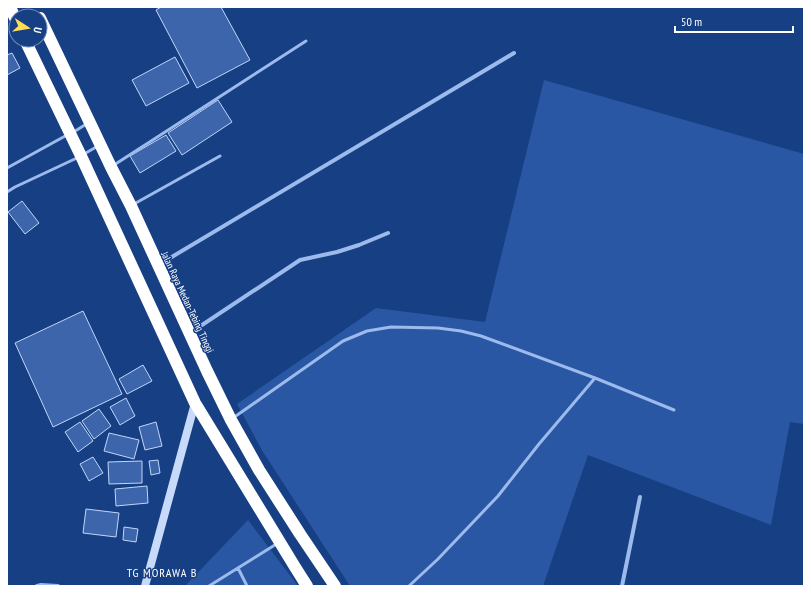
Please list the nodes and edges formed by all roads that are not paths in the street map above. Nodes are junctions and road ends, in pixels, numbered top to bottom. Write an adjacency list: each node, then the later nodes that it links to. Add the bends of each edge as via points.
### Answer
1 (48, 34): 5 (highway, Jalan Raya Medan-Tebing Tinggi)
2 (306, 41): 10 (lane)
3 (29, 48): 6 (highway)
4 (514, 53): 15 (street)
5 (90, 122): 6 (lane); 7 (highway, Jalan Raya Medan-Tebing Tinggi)
6 (70, 134): 8 (highway); 11 (lane)
7 (101, 145): 8 (lane); 10 (highway, Jalan Raya Medan-Tebing Tinggi)
8 (81, 156): 12 (lane); 18 (highway)
9 (220, 156): 13 (lane)
10 (111, 167): 13 (highway, Jalan Raya Medan-Tebing Tinggi)
11 (7, 168)
12 (7, 192)
13 (130, 206): 15 (highway, Jalan Raya Medan-Tebing Tinggi)
14 (388, 233): 16 (street, via 337,252 300,260)
15 (158, 266): 16 (highway, Jalan Raya Medan-Tebing Tinggi)
16 (190, 333): 20 (highway, Jalan Raya Medan-Tebing Tinggi)
17 (595, 378): 19 (lane); 20 (lane, via 481,336 438,328 391,326 367,331 343,341); 31 (lane, via 498,496)
18 (195, 403): 22 (highway); 26 (street)
19 (674, 410)
20 (231, 420): 30 (highway, Jalan Raya Medan-Tebing Tinggi, via 259,470)
21 (640, 497): 32 (street)
22 (280, 542): 23 (lane); 29 (highway)
23 (238, 568): 27 (lane); 28 (lane)
24 (37, 586): 25 (street)
25 (58, 586)
26 (145, 586)
27 (209, 586)
28 (247, 586)
29 (307, 586)
30 (335, 586)
31 (409, 586)
32 (622, 586)

